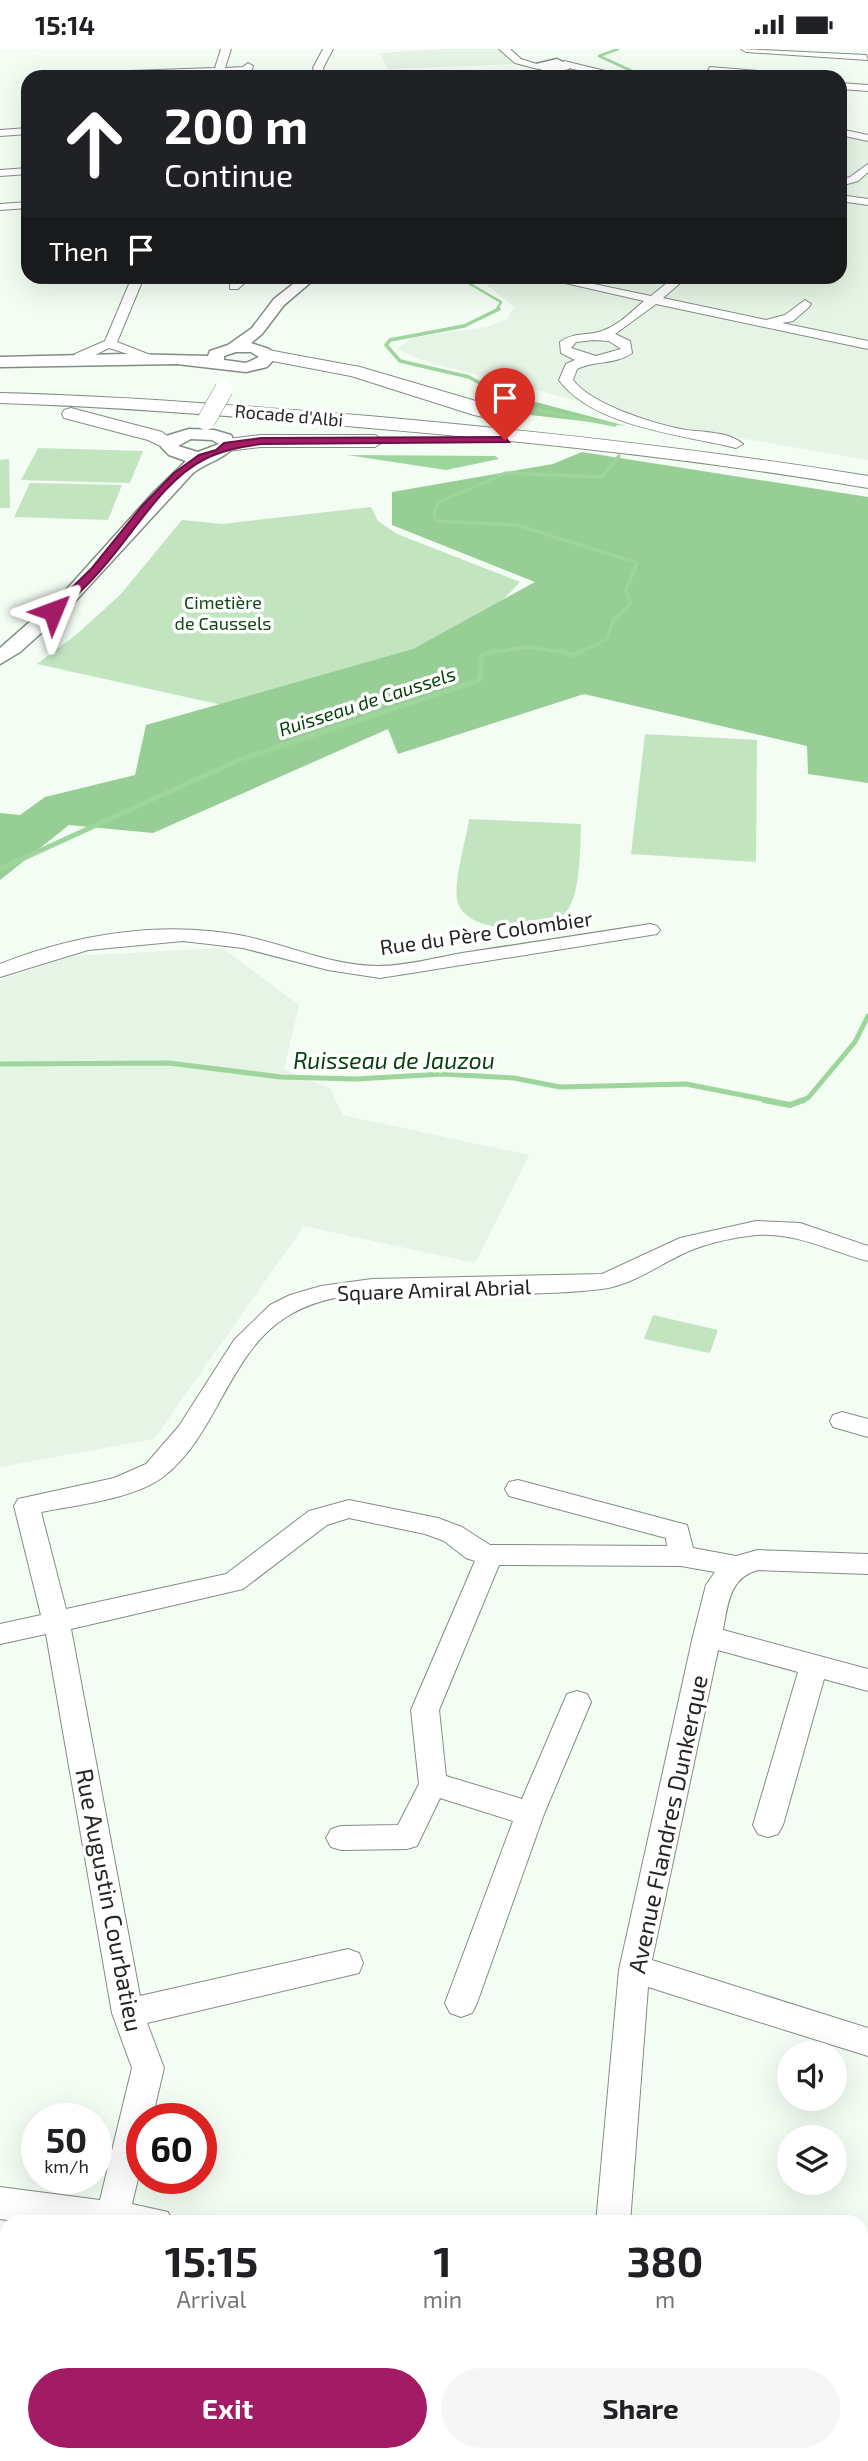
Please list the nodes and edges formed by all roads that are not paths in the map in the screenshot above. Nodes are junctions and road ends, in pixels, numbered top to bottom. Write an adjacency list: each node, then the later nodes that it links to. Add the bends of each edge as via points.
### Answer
1 (328, 49): 15 (street)
2 (504, 49): 12 (street, via 518,61)
3 (511, 49): 12 (street, via 523,60)
4 (559, 49): 12 (main road)
5 (566, 49): 12 (main road)
6 (746, 49): 9 (street)
7 (224, 53): 8 (street); 13 (street)
8 (210, 58)
9 (866, 58)
10 (717, 59): 17 (street)
11 (248, 66): 14 (street)
12 (546, 68): 16 (street)
13 (219, 70)
14 (248, 70)
15 (319, 70)
16 (569, 70)
17 (709, 70)
18 (847, 86): 19 (street)
19 (868, 88)
20 (21, 132): 21 (street)
21 (0, 133)
22 (847, 134): 23 (street)
23 (868, 138)
24 (868, 167): 27 (street)
25 (21, 172): 26 (street)
26 (0, 173)
27 (847, 181)
28 (847, 199): 29 (street)
29 (868, 202)
30 (21, 206): 31 (street)
31 (0, 207)
32 (135, 284): 43 (street)
33 (236, 284): 37 (street)
34 (301, 284): 41 (main road, via 279,302)
35 (578, 284): 38 (street)
36 (672, 284): 38 (street)
37 (233, 286)
38 (653, 300): 40 (street, via 765,324); 42 (street)
39 (804, 304): 40 (street)
40 (791, 324): 44 (street)
41 (257, 331): 47 (main road); 50 (main road)
42 (621, 335): 48 (street, via 629,348 623,354); 48 (street, via 577,338 565,345 570,354)
43 (110, 342): 45 (street); 46 (street)
44 (868, 345)
45 (147, 356): 46 (main road); 50 (main road)
46 (80, 357): 49 (main road)
47 (258, 359): 50 (main road); 50 (main road); 50 (highway, via 350,376 371,387 373,393 363,400 331,406); 55 (highway, via 354,371 507,417)
48 (587, 359): 55 (street, via 572,367 566,380 570,389 585,399 675,431)
49 (0, 361): 50 (main road, via 129,359)
50 (227, 371): 51 (highway, Rocade d'Albi); 54 (main road, bridge); 60 (highway, Rocade d'Albi)
51 (0, 391)
52 (0, 398): 56 (highway, Rocade d'Albi, via 186,407)
53 (0, 403): 57 (highway, via 70,414 155,436)
54 (213, 431): 56 (highway, via 261,441 505,440); 57 (main road, via 189,434); 58 (main road, via 219,453)
55 (736, 444): 59 (highway)
56 (639, 447): 61 (highway, Rocade d'Albi)
57 (172, 449): 58 (main road); 62 (main road, via 172,468)
58 (202, 457): 62 (main road)
59 (868, 466)
60 (868, 473)
61 (868, 482)
62 (145, 508): 63 (main road, via 96,570)
63 (36, 627): 64 (main road); 65 (main road)
64 (0, 650)
65 (0, 658)
66 (650, 930): 67 (street, Rue du Père Colombier, via 380,972 352,971 241,942 195,937 93,944 21,961)
67 (0, 971)
68 (868, 1254): 76 (street, Square Amiral Abrial, via 800,1230 756,1228 688,1243 604,1281 363,1288 322,1294 279,1310 255,1331 187,1435 153,1472 27,1506)
69 (842, 1421): 70 (street)
70 (868, 1428)
71 (518, 1489): 73 (street, via 678,1532)
72 (490, 1555): 73 (street); 76 (street, via 429,1525 349,1509 317,1518 234,1582); 82 (street, via 425,1710)
73 (681, 1556): 75 (street)
74 (868, 1564): 75 (street, via 790,1559)
75 (736, 1566): 78 (street, Avenue Flandres Dunkerque, via 719,1585)
76 (55, 1623): 77 (street); 89 (street, Rue Augustin Courbatieu)
77 (0, 1634)
78 (706, 1636): 79 (street); 87 (street, Avenue Flandres Dunkerque)
79 (814, 1665): 80 (street); 84 (street)
80 (868, 1680)
81 (577, 1702): 83 (street)
82 (433, 1784): 83 (street); 85 (street, via 407,1837)
83 (530, 1814): 88 (street)
84 (768, 1825)
85 (341, 1838)
86 (348, 1963): 89 (street)
87 (634, 1970): 90 (street); 94 (street, Avenue Flandres Dunkerque)
88 (461, 2003)
89 (128, 2013): 93 (street, Rue Augustin Courbatieu, via 148,2068)
90 (868, 2042)
91 (0, 2203): 92 (street)
92 (96, 2215)
93 (112, 2215)
94 (614, 2215)

